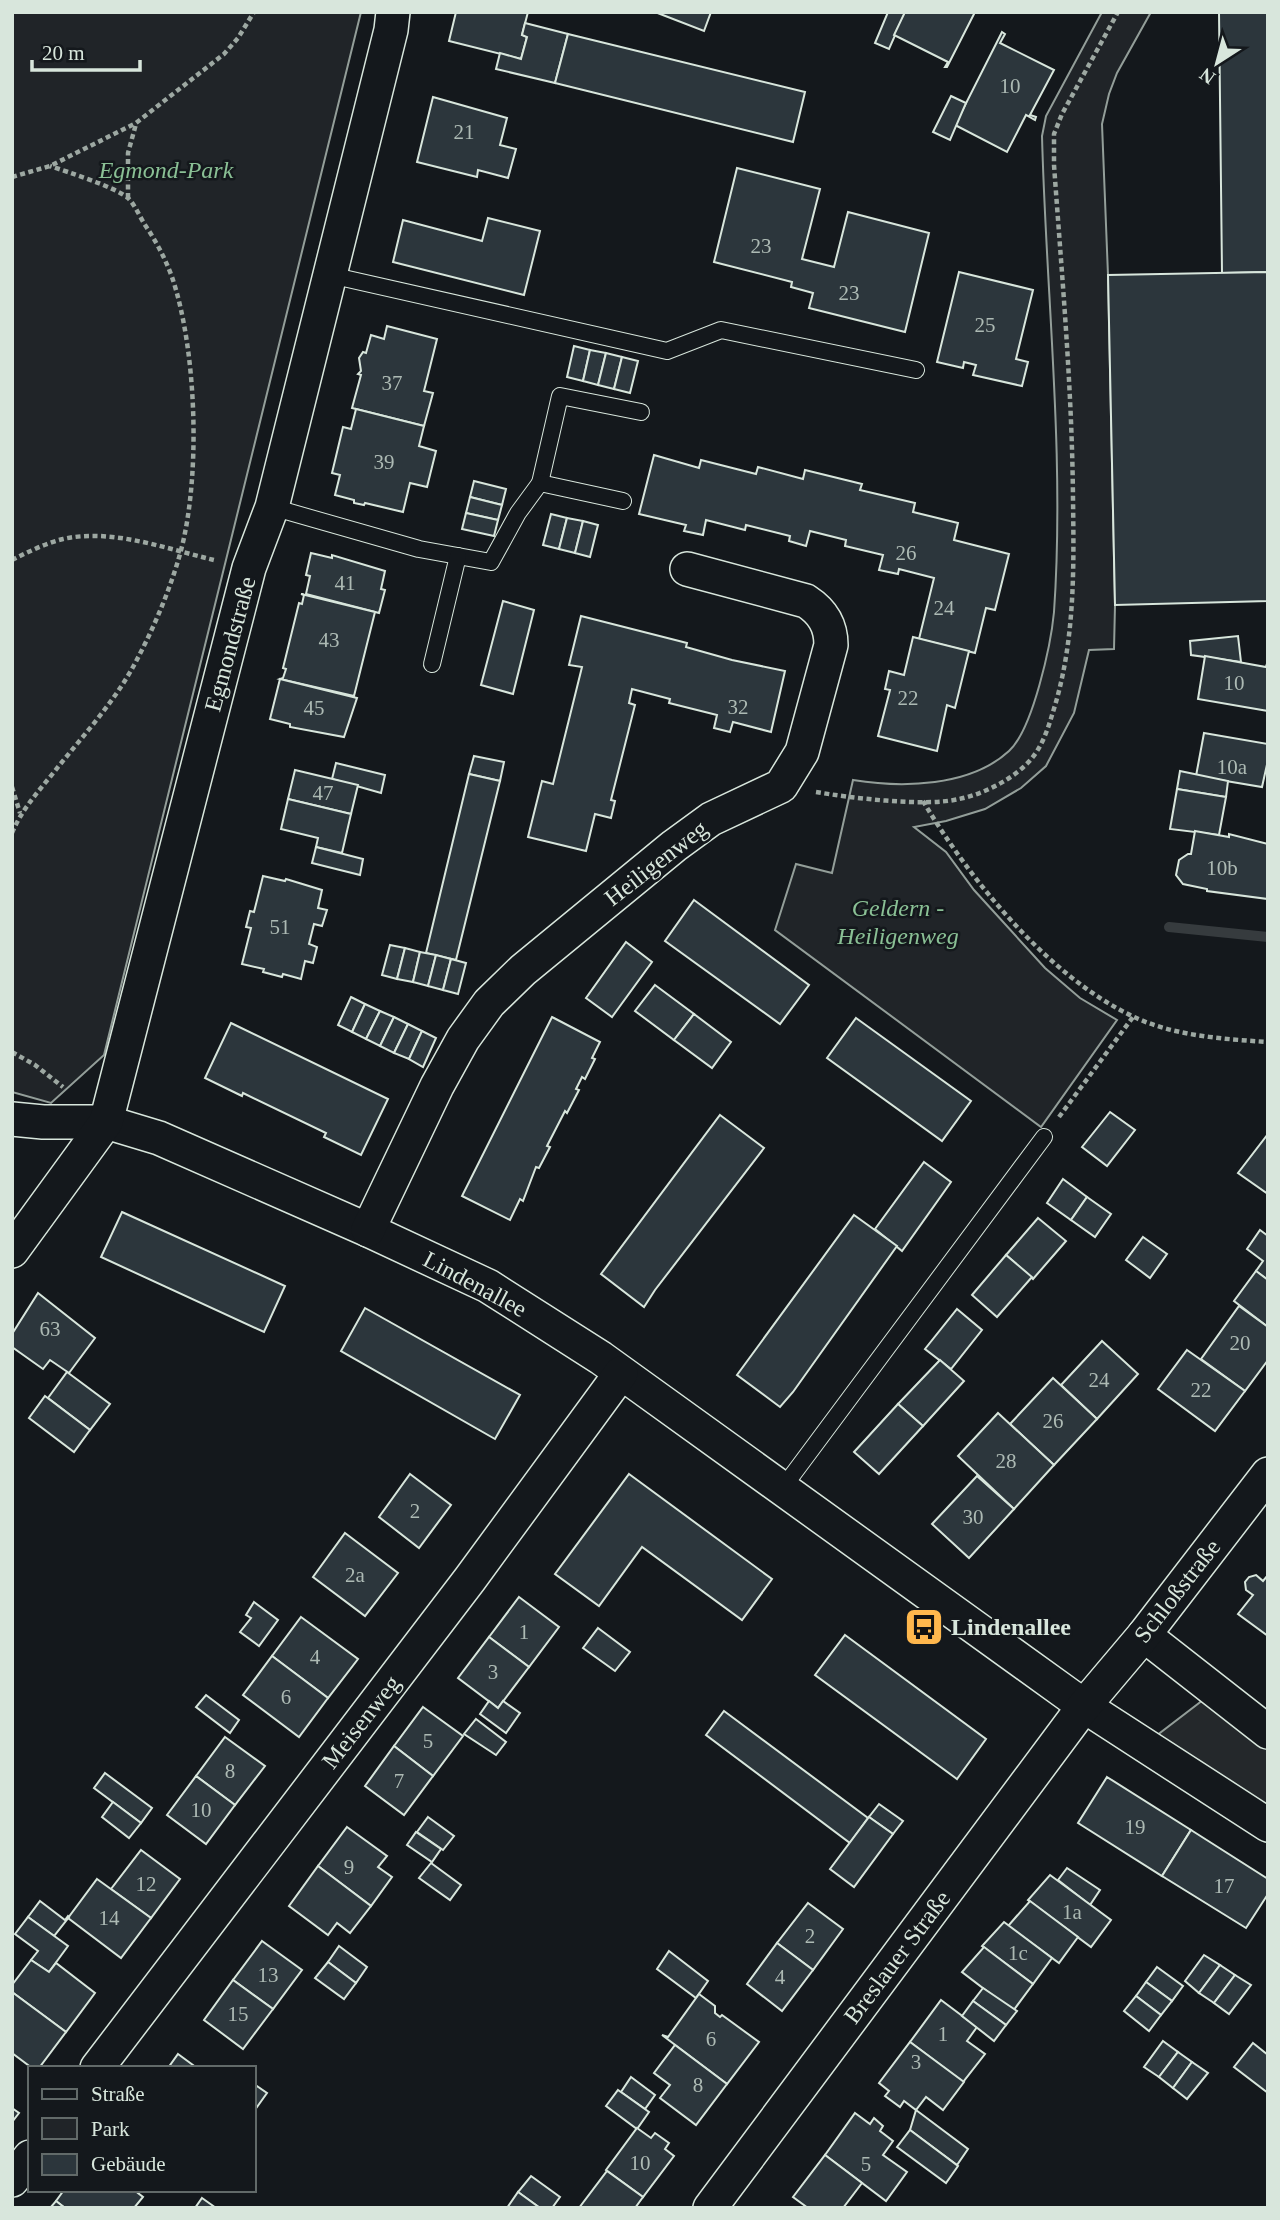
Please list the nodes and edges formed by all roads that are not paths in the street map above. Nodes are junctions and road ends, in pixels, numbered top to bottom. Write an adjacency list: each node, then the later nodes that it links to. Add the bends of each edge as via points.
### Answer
1 (393, 12): 2 (street, Egmondstraße)
2 (330, 275): 3 (lane, via 667,351 720,330); 7 (street, Egmondstraße)
3 (916, 370)
4 (641, 412): 5 (lane, via 560,396)
5 (540, 483): 6 (lane); 8 (lane, via 491,562)
6 (623, 501)
7 (272, 507): 8 (lane); 12 (street, Egmondstraße, via 249,569)
8 (458, 556): 10 (lane)
9 (687, 569): 14 (street, Heiligenweg, via 806,601 826,620 831,645 802,752 781,786 711,819 674,846 489,1003 437,1086)
10 (432, 664)
11 (12, 1119): 12 (street, Lindenallee)
12 (106, 1122): 14 (street, Lindenallee, via 159,1138); 15 (street, Egmondstraße)
13 (1044, 1137): 18 (lane)
14 (368, 1230): 16 (street, Lindenallee, via 488,1286)
15 (12, 1251)
16 (621, 1373): 18 (street, Lindenallee); 23 (street, Meisenweg, via 470,1580)
17 (1268, 1474): 19 (street, Schloßstraße)
18 (782, 1489): 20 (street, Lindenallee)
19 (1144, 1635): 20 (street, Schloßstraße); 21 (street)
20 (1084, 1706): 22 (street, Lindenallee); 26 (street, Breslauer Straße)
21 (1268, 1732)
22 (1268, 1825)
23 (99, 2066)
24 (28, 2160): 25 (street)
25 (12, 2180)
26 (710, 2208)

